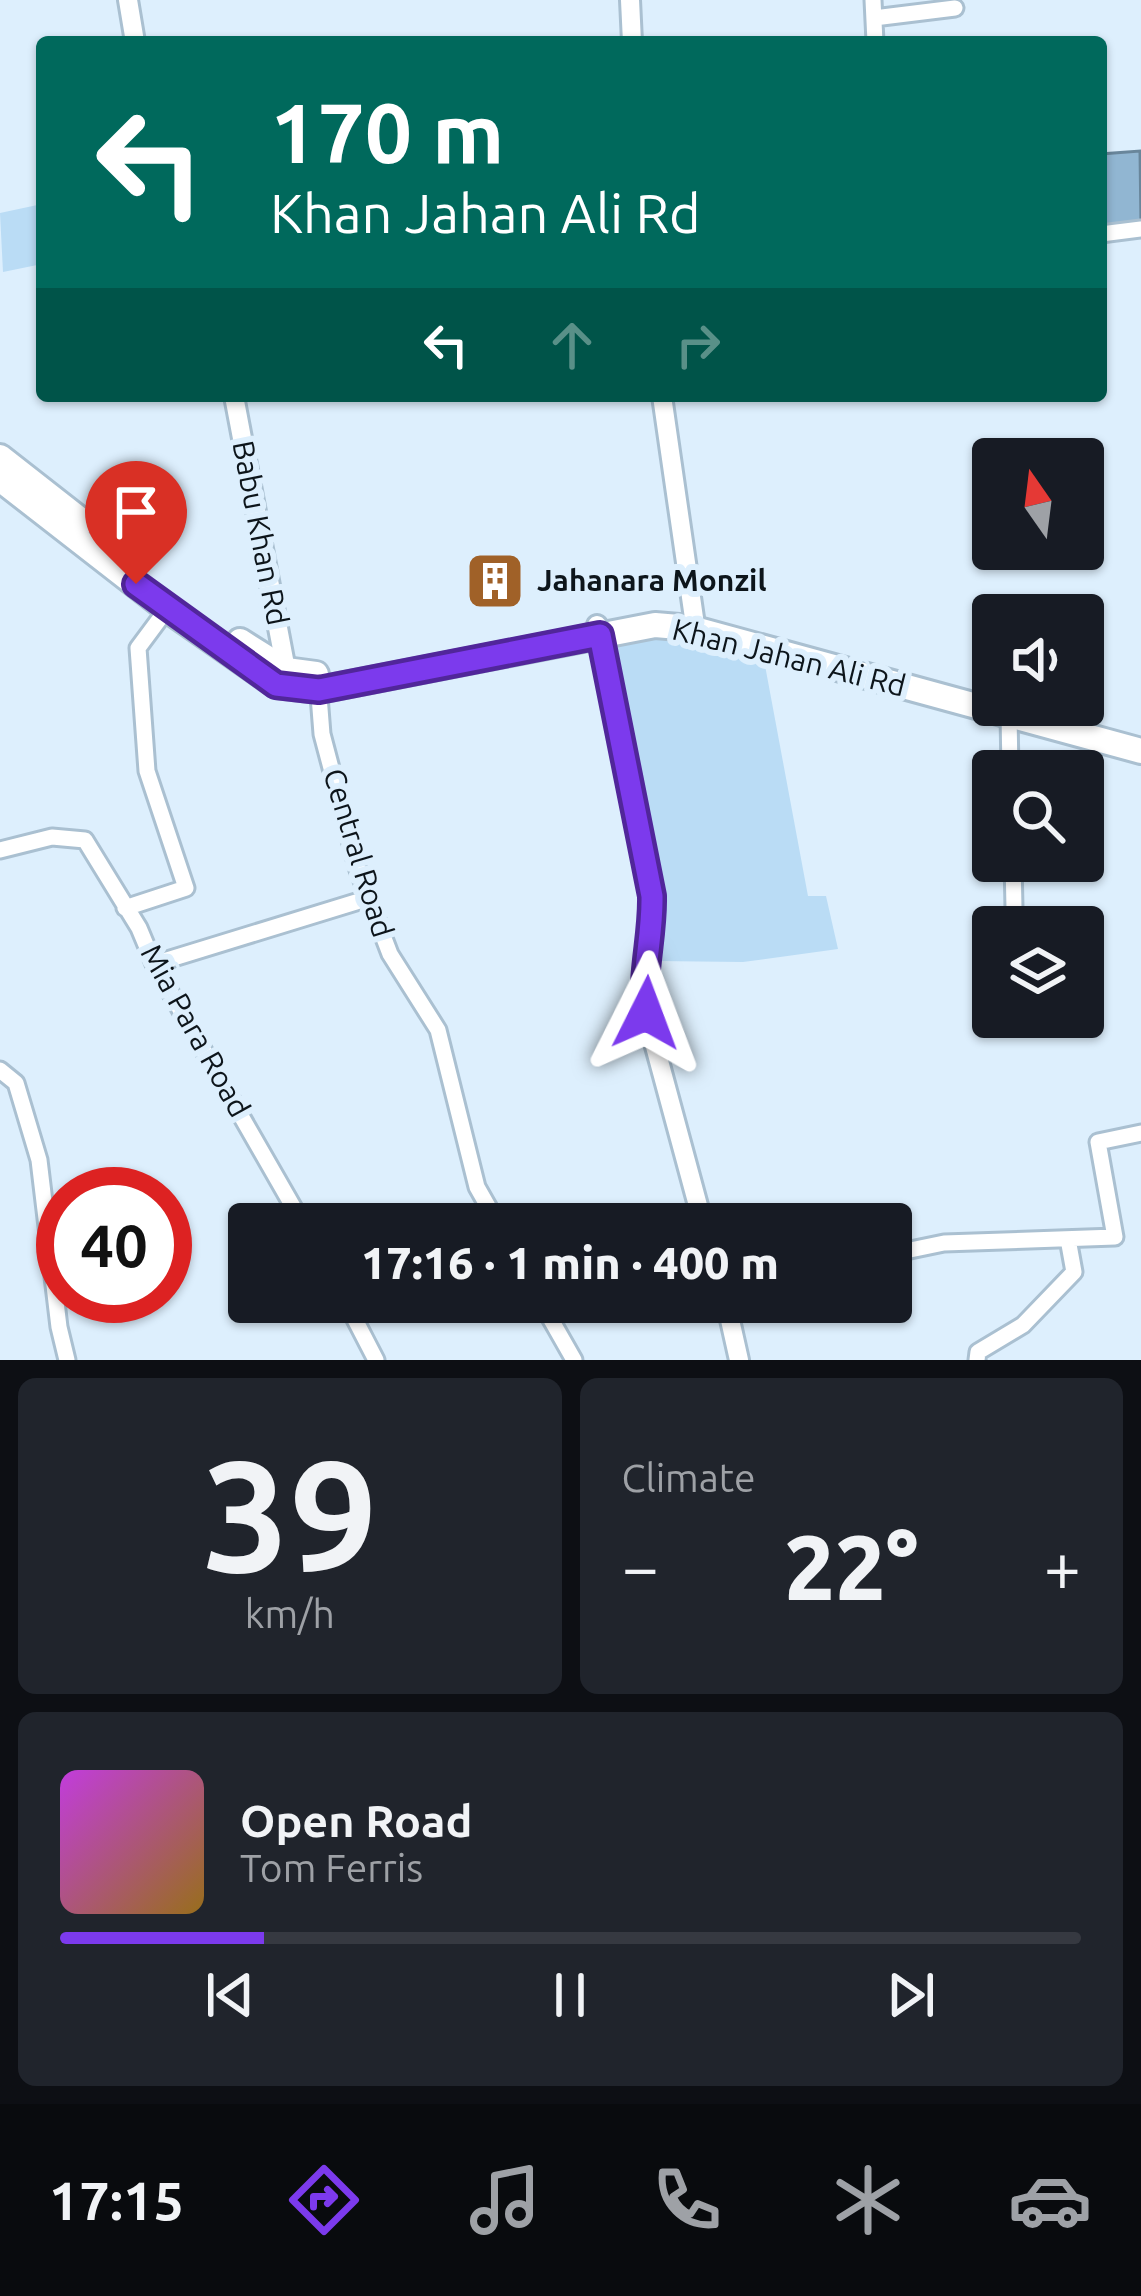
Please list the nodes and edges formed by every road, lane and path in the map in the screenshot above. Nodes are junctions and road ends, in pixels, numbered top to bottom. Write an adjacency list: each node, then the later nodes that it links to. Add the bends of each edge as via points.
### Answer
1 (128, 0): 6 (street)
2 (630, 0): 7 (street)
3 (873, 0): 5 (street)
4 (955, 8): 5 (street)
5 (874, 18): 8 (street)
6 (134, 36)
7 (632, 36)
8 (875, 36)
9 (1141, 229): 10 (street)
10 (1107, 233)
11 (234, 402): 18 (street, Babu Khan Rd)
12 (663, 402): 16 (street)
13 (0, 457): 18 (highway, Khan Jahan Ali Rd, via 140,569)
14 (0, 479): 15 (highway, Khan Jahan Ali Rd)
15 (167, 609): 19 (highway, Khan Jahan Ali Rd, via 276,685); 28 (street, via 138,648 147,771 186,888)
16 (694, 618): 17 (highway, Khan Jahan Ali Rd, via 657,614); 20 (highway, Khan Jahan Ali Rd)
17 (598, 630): 19 (highway, Khan Jahan Ali Rd); 21 (highway, Khan Jahan Ali Rd, via 691,628); 34 (street, via 652,896 646,1013)
18 (286, 670): 19 (highway, Khan Jahan Ali Rd)
19 (318, 682): 27 (street, Central Road, via 322,734)
20 (972, 695)
21 (972, 696)
22 (1070, 726): 25 (highway, Khan Jahan Ali Rd)
23 (1099, 726): 24 (highway, Khan Jahan Ali Rd)
24 (1141, 736)
25 (1141, 751)
26 (0, 850): 28 (street, Mia Para Road, via 52,837 85,840)
27 (368, 898): 29 (street); 33 (street, Central Road, via 390,954 438,1030)
28 (125, 908): 29 (street, Mia Para Road)
29 (154, 964): 32 (street, Mia Para Road)
30 (0, 1070): 40 (street, via 16,1084 39,1160)
31 (1141, 1133): 35 (street, via 1098,1142 1115,1237)
32 (291, 1203)
33 (486, 1203)
34 (697, 1203)
35 (1068, 1239): 36 (street); 44 (street, via 1074,1273)
36 (912, 1250)
37 (357, 1323): 41 (street)
38 (553, 1323): 42 (street)
39 (731, 1323): 43 (street)
40 (68, 1360)
41 (376, 1360)
42 (574, 1360)
43 (740, 1360)
44 (977, 1360)

